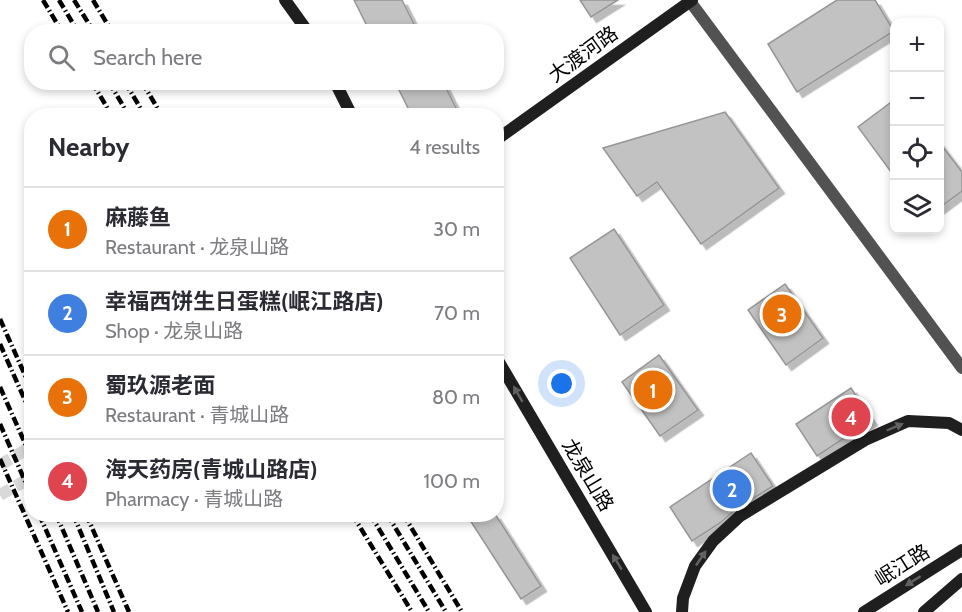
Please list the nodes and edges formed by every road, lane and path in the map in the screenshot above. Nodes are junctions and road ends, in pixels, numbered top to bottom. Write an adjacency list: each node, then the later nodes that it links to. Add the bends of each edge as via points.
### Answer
1 (285, 0): 3 (street)
2 (690, 0): 6 (street, 大渡河路); 7 (street)
3 (302, 24)
4 (339, 90): 5 (street)
5 (348, 108)
6 (504, 134)
7 (962, 368)
8 (504, 371): 13 (street, 龙泉山路, one-way to 8)
9 (962, 430): 14 (street, one-way to 9, bridge, via 695,566 712,541 740,516 864,440 908,421 949,423)
10 (962, 550): 15 (street, 岷江路, one-way to 15)
11 (962, 579): 16 (street)
12 (962, 590): 16 (street)
13 (646, 612)
14 (682, 612)
15 (864, 612)
16 (925, 612)

